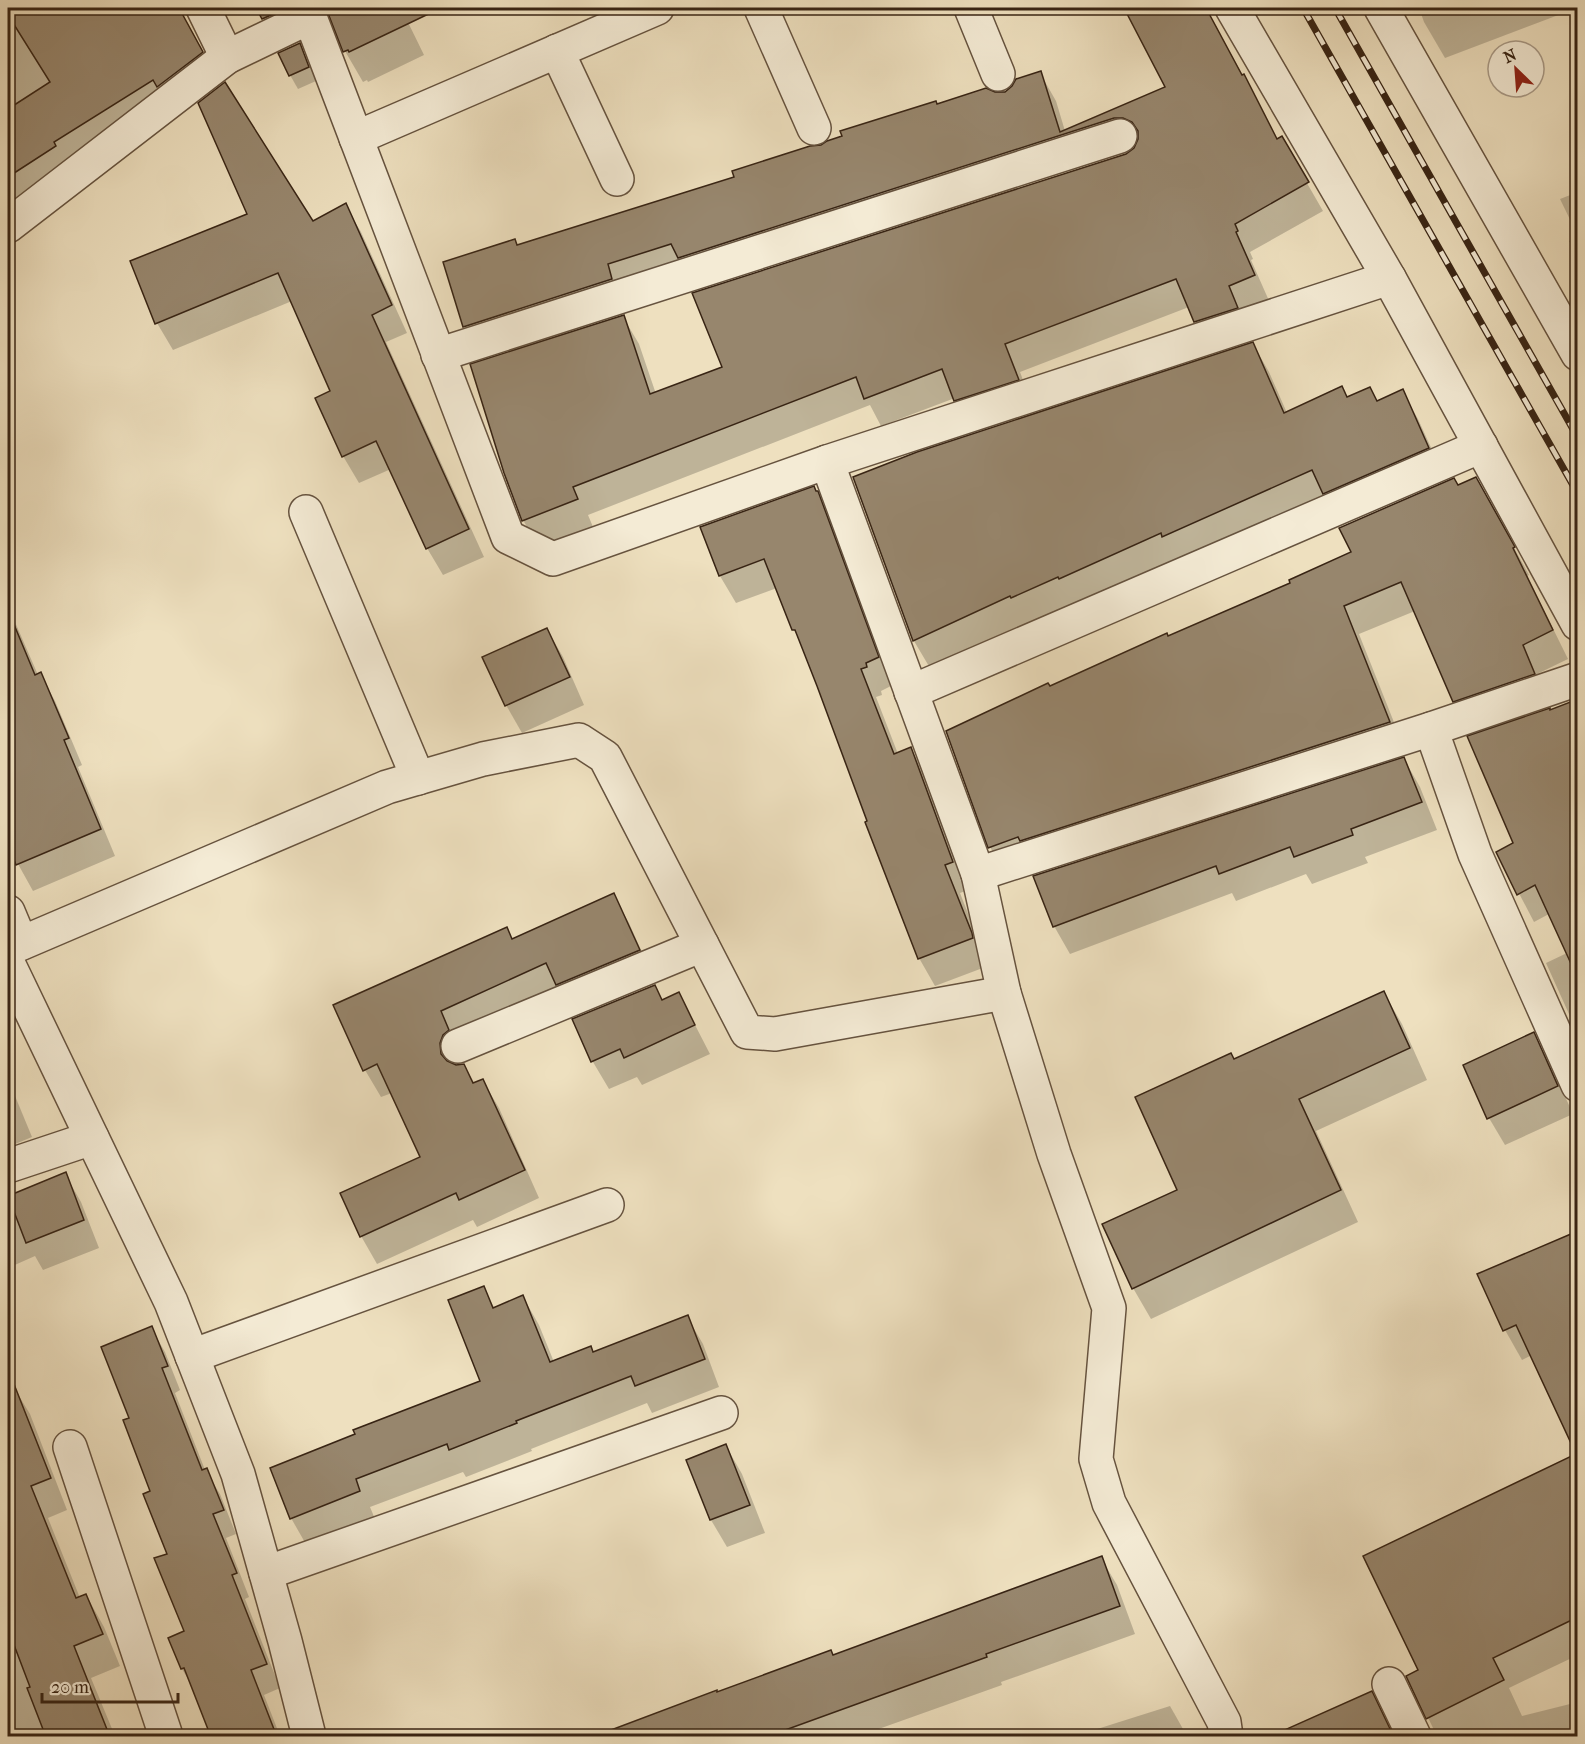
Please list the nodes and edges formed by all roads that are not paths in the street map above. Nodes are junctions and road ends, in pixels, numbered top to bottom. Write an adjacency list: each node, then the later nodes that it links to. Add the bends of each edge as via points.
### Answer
1 (203, 8): 8 (street)
2 (657, 8): 7 (street)
3 (761, 8): 10 (street)
4 (971, 8): 9 (street)
5 (1232, 8): 15 (street)
6 (1381, 8): 16 (street)
7 (557, 51): 12 (street); 13 (street)
8 (227, 57): 12 (street, via 310,17); 14 (street)
9 (998, 74)
10 (814, 129)
11 (1120, 136): 17 (street)
12 (356, 138): 17 (street)
13 (617, 179)
14 (8, 226)
15 (1389, 278): 18 (street); 19 (street)
16 (1578, 354)
17 (438, 355): 19 (street, via 507,537 553,559)
18 (1481, 447): 21 (street); 23 (street)
19 (826, 462): 23 (street)
20 (306, 512): 25 (street)
21 (1578, 624)
22 (1578, 679): 24 (street)
23 (911, 692): 26 (street)
24 (1431, 729): 26 (street); 32 (street, via 1475,854)
25 (418, 778): 28 (street, via 483,759 579,740 605,757); 29 (street, via 376,791)
26 (978, 874): 30 (street)
27 (8, 912): 29 (street)
28 (702, 945): 30 (street, via 747,1032 775,1034); 31 (street)
29 (12, 952): 33 (street)
30 (1004, 993): 43 (street, via 1054,1154 1109,1308 1096,1459 1109,1503 1224,1722)
31 (458, 1046)
32 (1578, 1085)
33 (92, 1138): 34 (street); 36 (street, via 171,1302)
34 (8, 1166)
35 (607, 1205): 36 (street)
36 (192, 1356): 39 (street, via 238,1474)
37 (721, 1413): 39 (street)
38 (70, 1447): 41 (street)
39 (266, 1574): 42 (street)
40 (1389, 1684): 44 (street)
41 (166, 1737)
42 (309, 1737)
43 (1226, 1737)
44 (1414, 1737)

